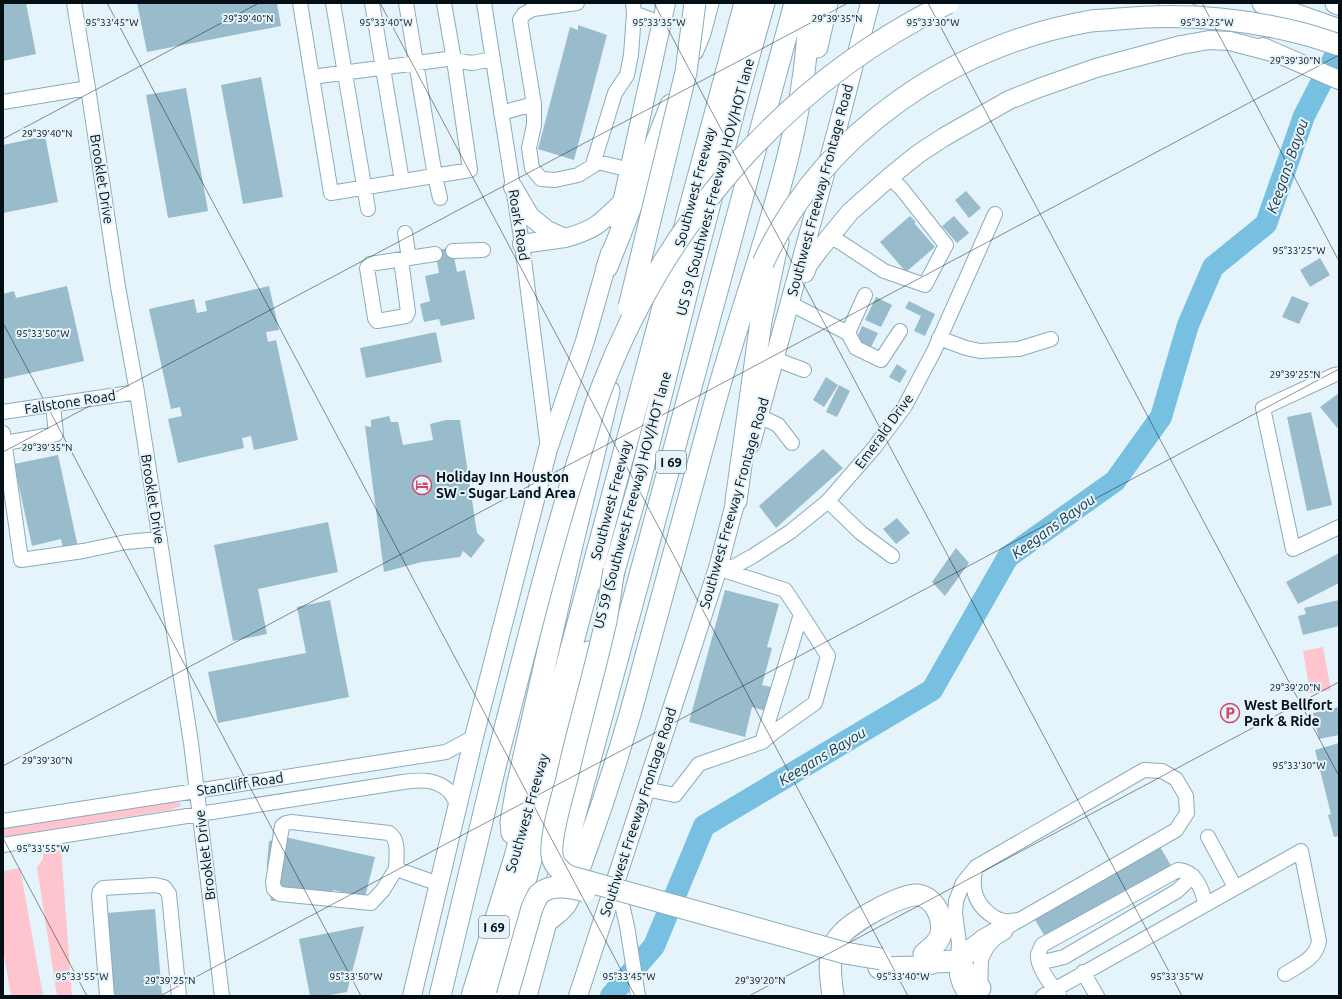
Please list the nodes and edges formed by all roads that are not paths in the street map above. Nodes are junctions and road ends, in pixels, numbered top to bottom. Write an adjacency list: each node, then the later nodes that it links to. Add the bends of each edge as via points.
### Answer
1 (74, 3): 35 (street, Brooklet Drive)
2 (300, 3): 33 (street)
3 (333, 3): 32 (street)
4 (372, 3): 31 (street)
5 (406, 3): 30 (street)
6 (444, 3): 29 (street)
7 (484, 3): 28 (street, Roark Road)
8 (577, 3): 37 (street, via 533,10 524,14 520,20)
9 (666, 3): 24 (main road)
10 (695, 3): 95 (highway, bridge, via 686,72 569,558 517,787 511,822)
11 (708, 3): 58 (highway, via 700,33)
12 (745, 3): 95 (highway, Southwest Freeway / I 69)
13 (764, 3): 82 (highway, US 59 (Southwest Freeway) HOV/HOT lane, via 692,272 639,484)
14 (796, 3): 104 (highway, I 69)
15 (809, 3): 59 (highway, via 806,55 795,122 777,198)
16 (827, 3): 76 (highway, via 761,321)
17 (870, 3): 61 (main road, Southwest Freeway Frontage Road)
18 (948, 3): 115 (highway, bridge, via 834,73 752,146 695,215 648,287 602,387 562,513 494,767)
19 (1168, 3): 27 (main road)
20 (1263, 3): 25 (highway)
21 (1336, 3): 22 (highway)
22 (1339, 4)
23 (634, 8): 24 (street); 39 (street, via 627,76 615,93)
24 (662, 24): 40 (main road)
25 (1339, 30)
26 (1339, 45): 59 (highway, bridge, via 1301,33 1260,25 1180,16 1092,21 1049,31 980,54 949,69 893,105 860,132 830,162 790,214)
27 (1272, 52): 34 (main road); 42 (main road, via 1230,41 1209,40 1180,45 1096,68 1009,100 944,137)
28 (493, 59): 29 (street, via 472,63); 38 (street, Roark Road)
29 (454, 60): 30 (street); 41 (street, via 470,170)
30 (416, 63): 31 (street); 41 (street)
31 (383, 68): 32 (street); 43 (street)
32 (345, 73): 33 (street); 44 (street)
33 (312, 78): 44 (street, via 331,193)
34 (1339, 80)
35 (88, 88): 36 (street); 69 (street, Brooklet Drive, via 118,287)
36 (3, 102)
37 (534, 104): 38 (street); 39 (street, via 530,148 532,168 541,179 555,180 578,175 593,166)
38 (501, 113): 45 (street, Roark Road)
39 (594, 161): 40 (street)
40 (630, 170): 47 (main road)
41 (435, 176): 43 (street); 46 (street)
42 (889, 177): 51 (main road, via 850,212); 51 (street, via 946,245 925,285 884,271)
43 (402, 181): 44 (street)
44 (364, 187): 48 (street)
45 (513, 187): 52 (main road, via 530,216 547,230); 53 (street, Roark Road)
46 (440, 198)
47 (622, 201): 52 (main road, via 603,221 590,230); 58 (main road)
48 (368, 209)
49 (996, 214): 64 (street, Emerald Drive)
50 (405, 233): 57 (street)
51 (829, 237): 61 (main road, via 808,265)
52 (565, 238): 53 (main road)
53 (522, 244): 75 (street, Roark Road)
54 (483, 250): 55 (street)
55 (452, 251)
56 (435, 254): 57 (street)
57 (405, 259): 57 (street, via 370,264 367,268 377,321 406,316 408,312)
58 (607, 267): 75 (main road)
59 (748, 292): 104 (highway, via 612,774 566,905)
60 (865, 295): 63 (street)
61 (789, 309): 63 (street); 66 (main road, Southwest Freeway Frontage Road)
62 (900, 331): 63 (street, via 881,360 856,348)
63 (848, 333)
64 (940, 338): 65 (street, via 980,351 1018,349); 77 (street, Emerald Drive, via 905,406 874,448)
65 (1051, 339)
66 (775, 359): 67 (street); 72 (main road, Southwest Freeway Frontage Road)
67 (804, 370)
68 (1339, 374): 78 (street, via 1263,408 1294,550)
69 (137, 392): 70 (street, Fallstone Road); 79 (street, Brooklet Drive)
70 (53, 405): 71 (street, Fallstone Road); 73 (street, via 56,434)
71 (3, 412)
72 (759, 416): 74 (street, via 778,425); 76 (main road, Southwest Freeway Frontage Road)
73 (4, 438): 79 (street, via 21,560 126,542)
74 (792, 443)
75 (548, 449): 84 (main road)
76 (736, 501): 81 (main road, Southwest Freeway Frontage Road)
77 (828, 501): 80 (street, via 862,533); 81 (street, Emerald Drive, via 790,532 753,556 733,567)
78 (1339, 527)
79 (160, 539): 89 (street, Brooklet Drive)
80 (892, 556)
81 (718, 568): 83 (street, via 786,590); 88 (main road, Southwest Freeway Frontage Road)
82 (614, 570): 110 (highway, bridge, via 606,621 556,823 551,848 555,865 568,876); 122 (highway, US 59 (Southwest Freeway) HOV/HOT lane, bridge, via 570,715)
83 (801, 614): 85 (street); 85 (street, via 828,656 815,703)
84 (474, 737): 86 (street, Stancliff Road, via 446,752); 90 (main road)
85 (762, 742): 88 (street, via 699,764 674,795)
86 (363, 765): 87 (street); 89 (street, Stancliff Road)
87 (367, 787): 90 (street, Stancliff Road, via 426,780 439,784 450,792); 91 (street, Stancliff Road)
88 (645, 789): 99 (main road, Southwest Freeway Frontage Road)
89 (198, 791): 91 (street, Brooklet Drive); 92 (street, Stancliff Road)
90 (458, 805): 100 (main road)
91 (200, 814): 94 (street, Stancliff Road); 119 (street, Brooklet Drive)
92 (3, 821)
93 (1208, 838): 101 (street)
94 (3, 845)
95 (515, 857): 121 (highway, Southwest Freeway / I 69)
96 (976, 867): 103 (street, via 973,878 974,890 986,912 1004,922); 103 (street, via 1144,770 1162,771 1176,779 1186,796 1186,813 1176,830); 106 (street, via 963,883 956,901)
97 (396, 869): 97 (street, via 396,844 394,836 389,833 291,822 282,826 273,882 274,889 280,894 371,903); 100 (street)
98 (1193, 876): 102 (street, via 1204,894); 109 (street, via 1177,892 1064,957); 109 (street, via 1186,871 1178,870 1042,946 1038,954)
99 (616, 877): 116 (street); 125 (main road, Southwest Freeway Frontage Road)
100 (439, 884): 120 (main road)
101 (1235, 887): 102 (street); 112 (street, via 1301,852 1319,941 1311,958)
102 (1205, 904): 111 (street)
103 (1020, 919): 105 (street)
104 (546, 922): 124 (highway, I 69)
105 (1002, 930): 106 (highway); 113 (street, via 987,947 981,959)
106 (958, 952): 107 (highway); 110 (highway, via 918,967); 113 (highway)
107 (924, 954): 108 (highway, via 941,934 941,917 929,900 919,895 905,896 889,903 852,925 841,934); 110 (highway)
108 (831, 957): 126 (highway); 127 (highway)
109 (1039, 963): 114 (street)
110 (880, 964): 123 (highway, bridge, via 867,968 842,963 672,914 572,888 559,887 538,895)
111 (1083, 972): 114 (street); 128 (street)
112 (1285, 974)
113 (976, 993)
114 (1052, 994)
115 (440, 995)
116 (638, 995)
117 (107, 996): 118 (street, via 100,891 103,888 155,885 164,887 169,894)
118 (179, 996)
119 (222, 996)
120 (412, 996)
121 (472, 996)
122 (494, 996)
123 (506, 996)
124 (526, 996)
125 (578, 996)
126 (833, 996)
127 (841, 996)
128 (1097, 996)

